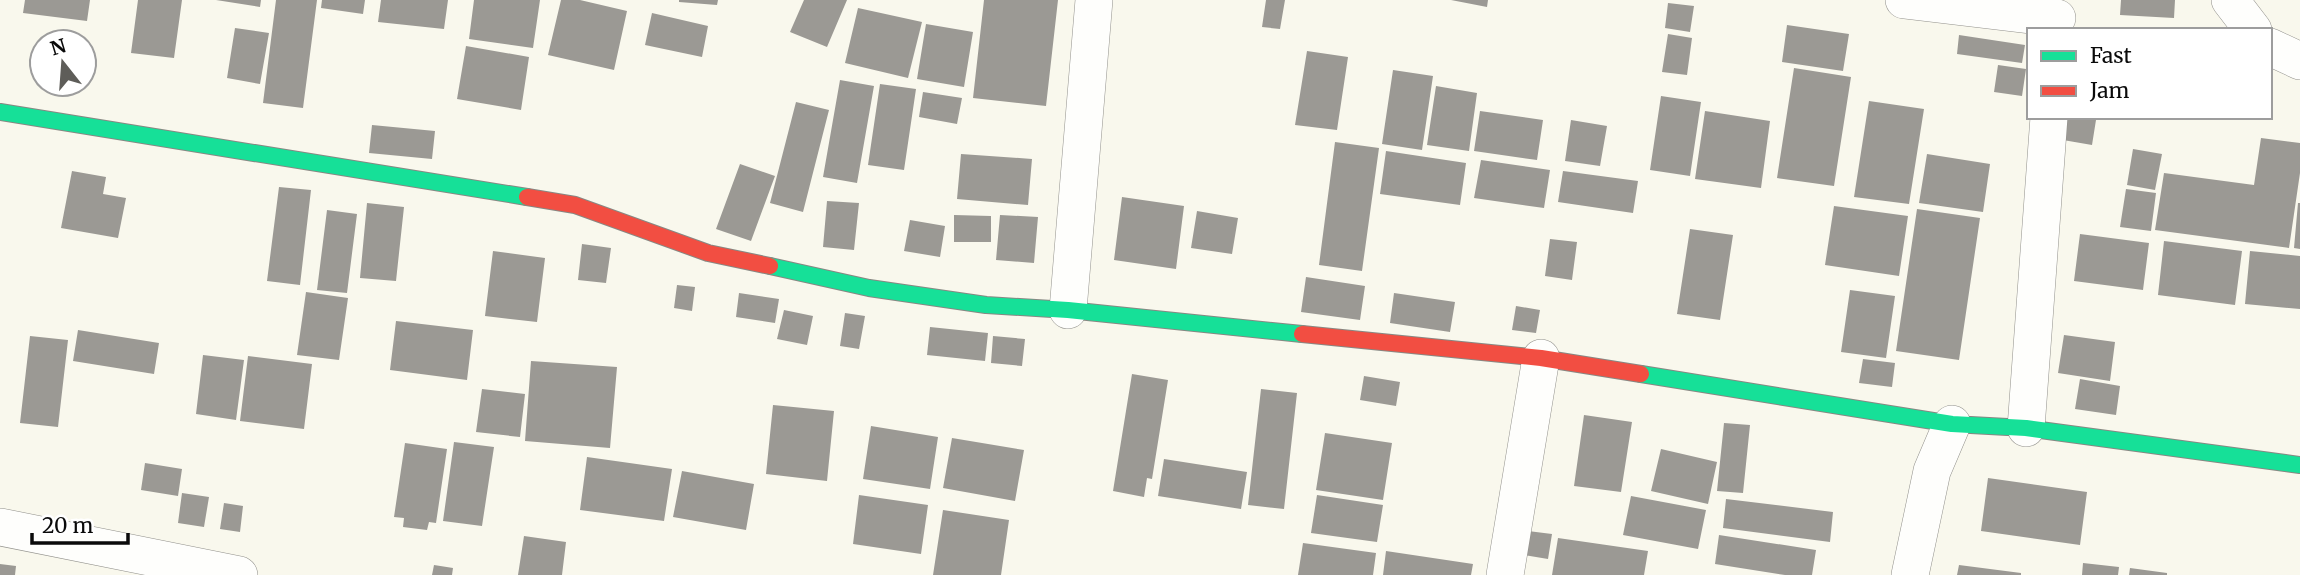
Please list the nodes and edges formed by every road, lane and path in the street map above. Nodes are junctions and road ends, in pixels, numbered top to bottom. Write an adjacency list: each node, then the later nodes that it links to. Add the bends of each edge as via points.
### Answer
1 (1094, 0): 10 (street)
2 (1904, 0): 4 (street)
3 (2230, 0): 5 (street)
4 (2059, 16)
5 (2251, 28)
6 (2272, 48): 7 (street)
7 (2300, 61)
8 (0, 112): 10 (street, via 575,205 708,253 869,288 986,305)
9 (2049, 119): 13 (street)
10 (1068, 310): 11 (street)
11 (1541, 358): 12 (street); 17 (street)
12 (1952, 424): 13 (street); 18 (street, via 1932,471)
13 (2026, 428): 14 (street)
14 (2300, 465)
15 (0, 527): 16 (street)
16 (239, 575)
17 (1505, 575)
18 (1910, 575)

